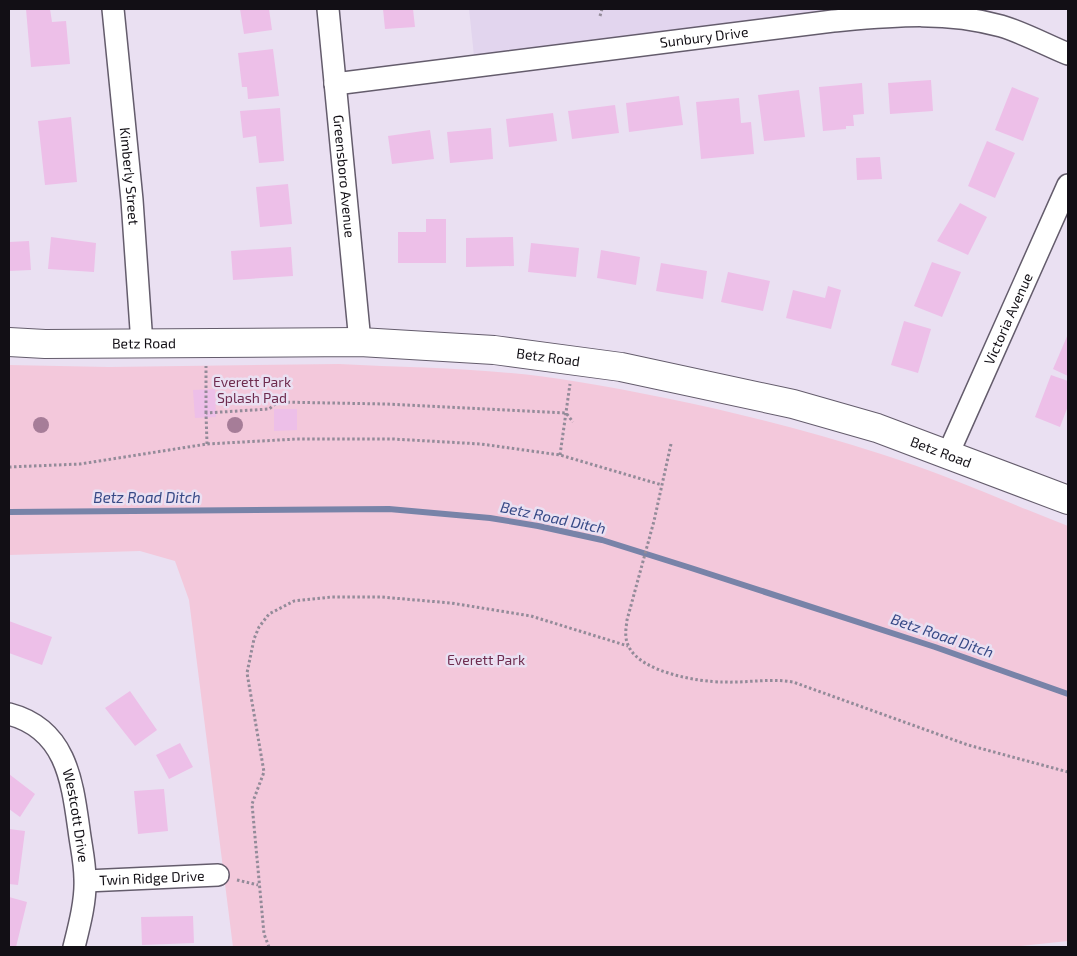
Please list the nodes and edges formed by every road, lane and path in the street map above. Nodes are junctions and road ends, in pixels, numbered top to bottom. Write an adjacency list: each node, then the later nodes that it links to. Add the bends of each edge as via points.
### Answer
1 (113, 9): 10 (street, Kimberly Street)
2 (328, 9): 6 (street, Greensboro Avenue)
3 (602, 9): 4 (path)
4 (600, 16)
5 (1068, 54): 6 (street, Sunbury Drive, via 1002,26 970,19 915,15 833,21)
6 (335, 84): 9 (street, Greensboro Avenue)
7 (1068, 185): 18 (street, Victoria Avenue)
8 (9, 342): 10 (street, Betz Road)
9 (360, 342): 10 (street, Betz Road); 18 (street, Betz Road, via 494,350 675,377 793,404 877,428)
10 (142, 344)
11 (206, 365): 13 (path)
12 (571, 380): 14 (path)
13 (206, 413): 14 (path, via 269,409 278,402); 16 (path)
14 (566, 413): 15 (path); 19 (path)
15 (573, 422)
16 (208, 444): 19 (path, via 297,438 393,439 481,444); 20 (path, via 80,464)
17 (671, 444): 21 (path)
18 (948, 454): 22 (street, Betz Road)
19 (560, 455): 21 (path)
20 (9, 467)
21 (662, 485): 23 (path, via 627,620)
22 (1068, 500)
23 (628, 646): 25 (path, via 635,656 666,672 719,682 793,682 968,746); 29 (path, via 531,616 451,603 331,597 294,601 269,614 254,639 247,673 264,772 252,804 264,934)
24 (9, 714): 27 (street, Westcott Drive, via 37,727 58,748 70,773)
25 (1068, 772)
26 (218, 875): 27 (street, Twin Ridge Drive)
27 (86, 880): 28 (street, Westcott Drive)
28 (74, 947)
29 (269, 947)

